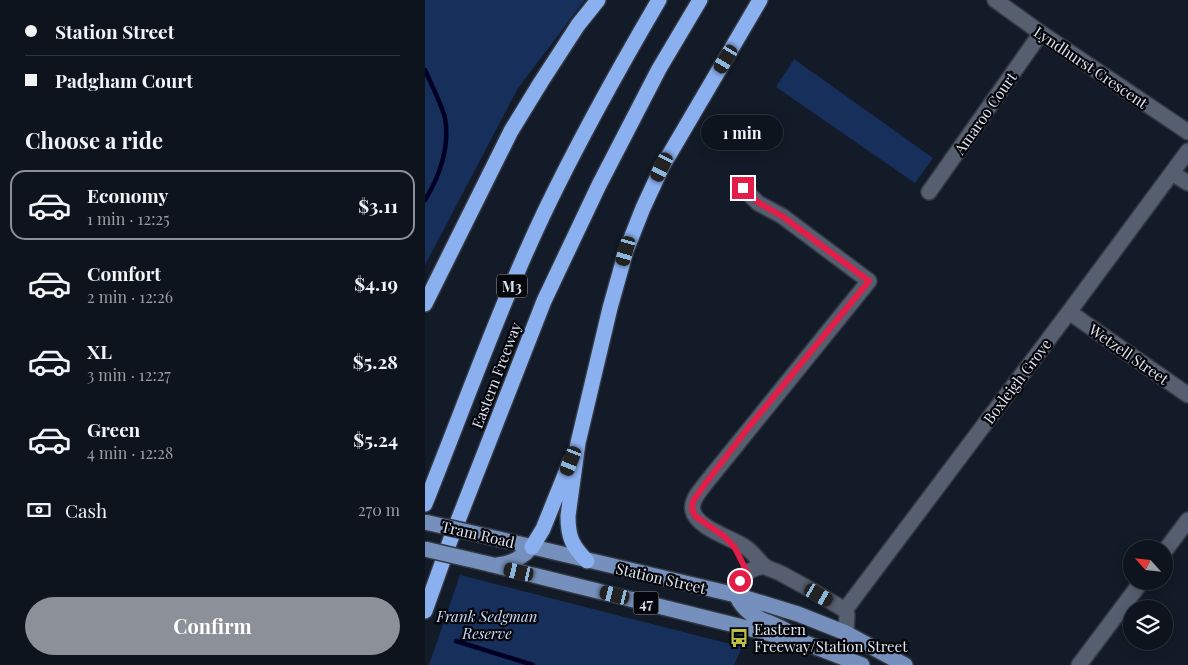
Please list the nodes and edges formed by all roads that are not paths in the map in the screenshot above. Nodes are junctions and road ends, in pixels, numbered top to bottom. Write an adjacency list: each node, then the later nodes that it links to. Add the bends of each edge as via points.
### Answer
1 (599, 0): 13 (highway, via 578,25 511,131)
2 (659, 0): 17 (highway, Eastern Freeway / M3, via 615,76 544,213)
3 (700, 0): 31 (highway, Eastern Freeway / M3, via 659,69 544,301)
4 (760, 0): 16 (highway, via 675,143 643,208 626,251 610,308)
5 (995, 0): 6 (street, Lyndhurst Crescent)
6 (1041, 34): 7 (street, Lyndhurst Crescent); 12 (street, Amaroo Court)
7 (1188, 132)
8 (1188, 150): 9 (street, Boxleigh Grove)
9 (1172, 173): 10 (street); 14 (street, Boxleigh Grove)
10 (1188, 183)
11 (743, 188): 20 (street, via 759,203 782,216 869,281 693,501 695,516)
12 (929, 192)
13 (425, 304)
14 (1069, 312): 15 (street, Wetzell Street); 30 (street, Boxleigh Grove)
15 (1188, 395)
16 (578, 442): 22 (highway, via 547,520); 24 (highway, via 568,528 571,542)
17 (425, 504)
18 (1188, 520): 21 (street)
19 (425, 522): 22 (main road, Tram Road / 47, bridge)
20 (725, 537): 26 (street, via 745,547); 27 (street, via 739,553)
21 (1173, 540)
22 (532, 547): 24 (main road, Station Street / 47); 25 (main road, via 510,563)
23 (425, 549): 25 (main road, Tram Road / 47, bridge)
24 (587, 561): 29 (main road, Station Street / 47)
25 (489, 564): 33 (main road, Station Street / 47)
26 (765, 566): 27 (street); 30 (street)
27 (747, 572): 29 (street, via 737,587)
28 (1135, 590): 37 (street)
29 (736, 596): 32 (main road, Station Street / 47, via 798,614); 33 (main road, via 742,608)
30 (845, 610): 32 (street)
31 (425, 611)
32 (846, 633): 34 (main road, via 841,640); 36 (main road, Station Street / 47)
33 (803, 642): 34 (main road, Station Street / 47)
34 (822, 650): 35 (main road, Station Street / 47)
35 (862, 665)
36 (905, 665)
37 (1079, 665)

